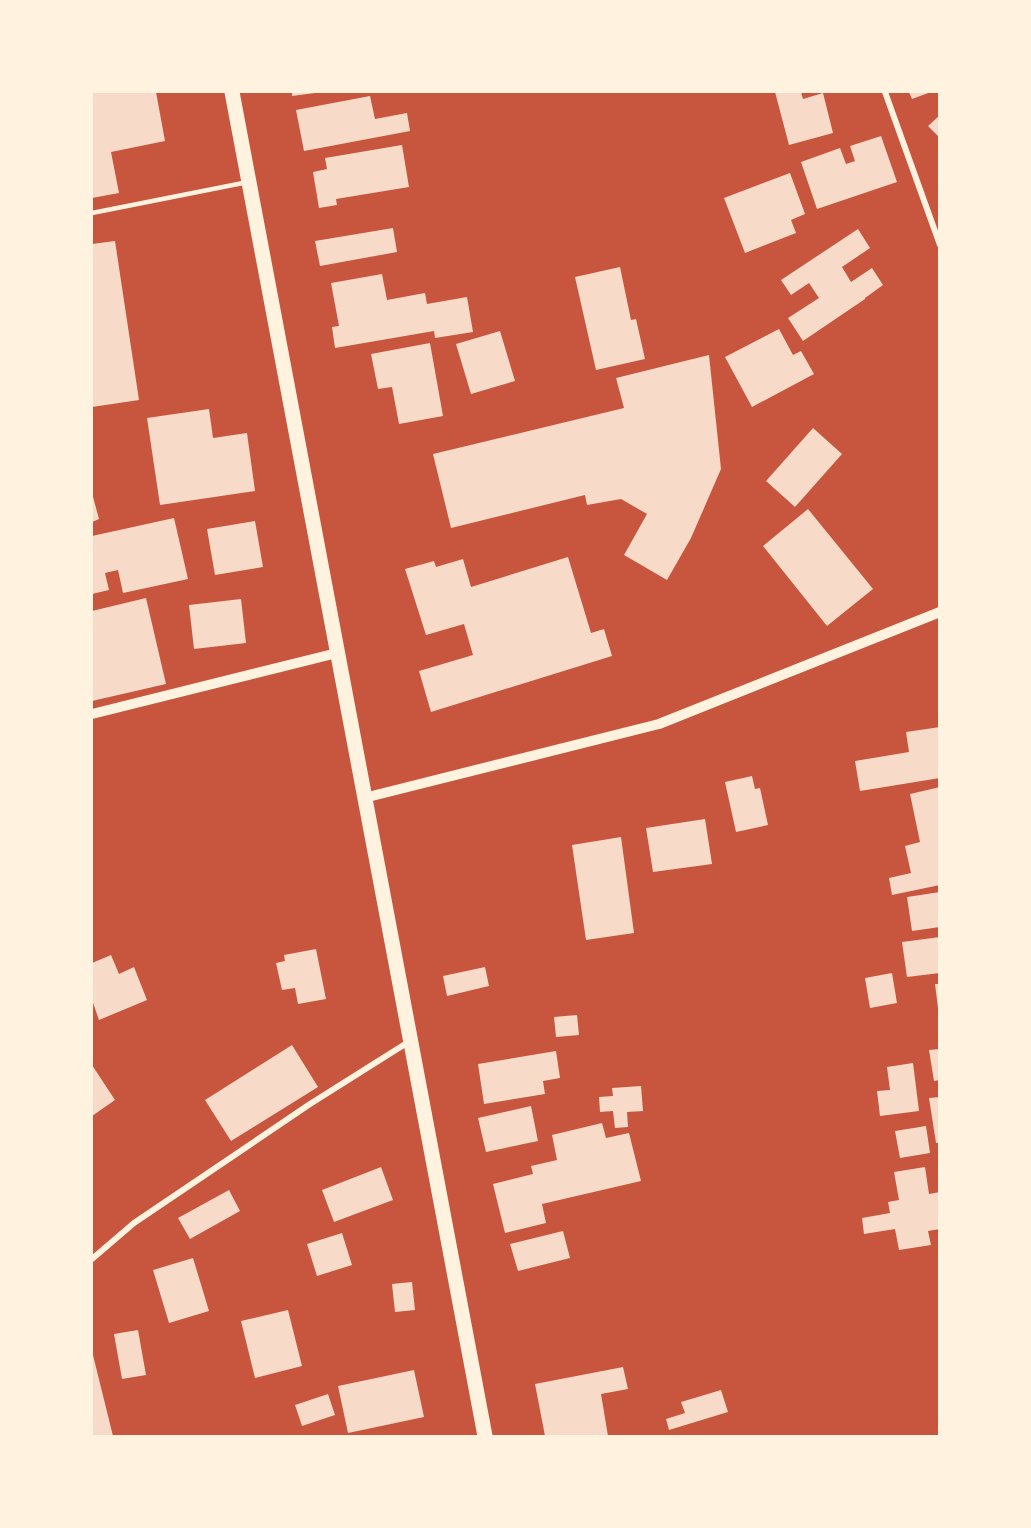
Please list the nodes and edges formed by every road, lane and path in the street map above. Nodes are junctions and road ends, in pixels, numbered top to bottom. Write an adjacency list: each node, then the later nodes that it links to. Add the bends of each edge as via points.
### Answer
1 (232, 92): 3 (main road)
2 (885, 92): 5 (street)
3 (249, 182): 4 (lane); 7 (main road)
4 (92, 213)
5 (939, 245)
6 (939, 612): 9 (street, via 659,724)
7 (337, 653): 8 (street); 9 (main road)
8 (92, 714)
9 (364, 798): 10 (main road)
10 (410, 1041): 11 (street, via 134,1223); 12 (main road)
11 (92, 1259)
12 (485, 1437)

